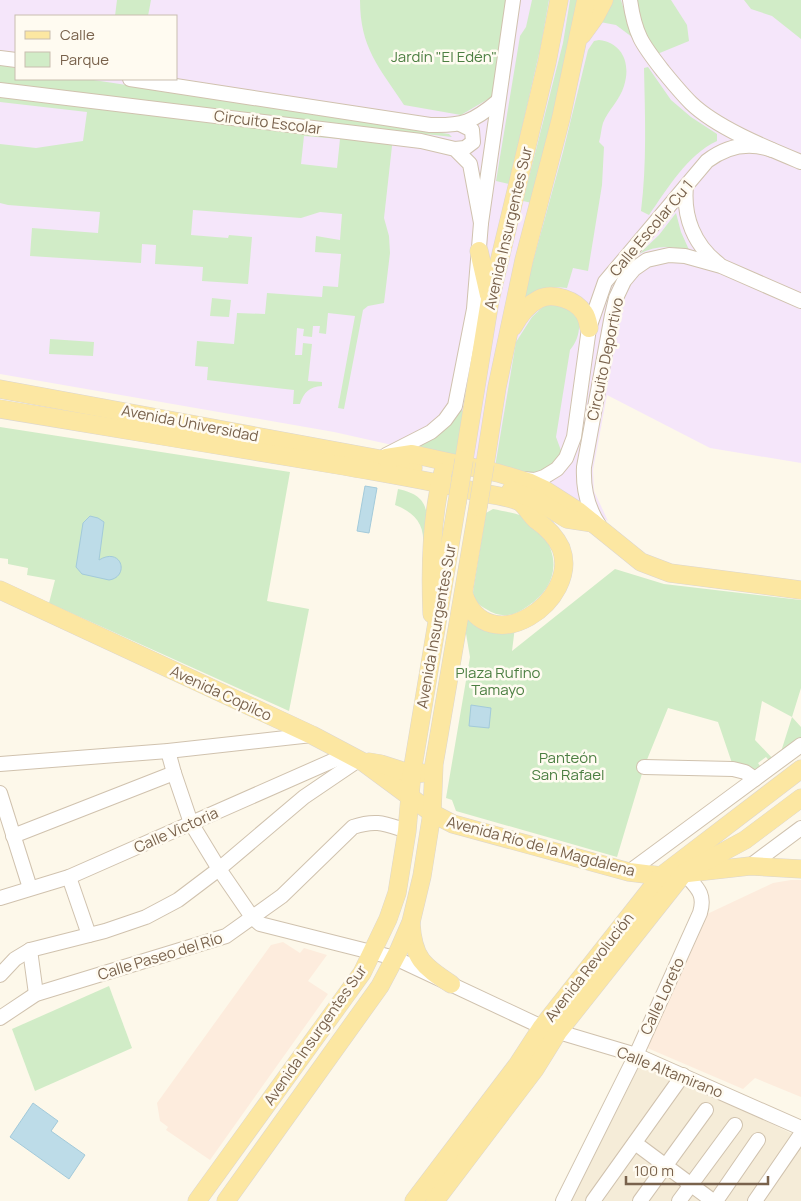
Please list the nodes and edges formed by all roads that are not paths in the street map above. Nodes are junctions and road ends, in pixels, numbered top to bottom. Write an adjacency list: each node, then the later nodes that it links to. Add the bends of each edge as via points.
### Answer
1 (513, 0): 11 (street)
2 (559, 0): 20 (main road, Avenida Insurgentes Sur)
3 (586, 0): 6 (main road, Avenida Insurgentes Sur)
4 (604, 0): 6 (main road)
5 (630, 0): 14 (street, via 634,26 642,42 690,102 718,123)
6 (578, 40): 23 (main road, Avenida Insurgentes Sur)
7 (0, 58): 8 (street)
8 (15, 60)
9 (137, 80): 12 (street, Circuito Escolar, via 430,125)
10 (0, 90): 13 (street, Circuito Escolar, via 403,139)
11 (498, 101): 12 (street, Circuito Escolar, via 478,117); 17 (street)
12 (460, 124): 13 (street, via 472,130 473,142 466,148)
13 (455, 149): 17 (street, via 470,164 474,175)
14 (772, 150): 15 (street); 16 (street, Calle Escolar Cu 1, via 749,145 726,149 708,161)
15 (801, 162)
16 (686, 186): 19 (street, via 687,215 693,234 705,252); 22 (street, Calle Escolar Cu 1, via 605,282)
17 (481, 223): 18 (street)
18 (479, 251): 20 (main road); 26 (street, via 474,309 455,406 431,432)
19 (721, 266): 21 (street, Circuito Deportivo); 31 (street, Circuito Deportivo, via 677,255 654,257 629,274 616,298 584,476 591,512)
20 (490, 300): 32 (main road, Avenida Insurgentes Sur, bridge)
21 (801, 302)
22 (589, 328): 23 (main road, via 584,313 574,304 561,298 547,297 524,311); 29 (street, Calle Escolar Cu 1, via 574,437 566,458 544,477)
23 (507, 336): 28 (main road, Avenida Insurgentes Sur)
24 (0, 389): 26 (main road, Avenida Universidad)
25 (0, 409): 27 (main road)
26 (380, 459): 27 (main road, Avenida Universidad, via 412,454)
27 (443, 472): 28 (main road, Avenida Universidad); 35 (main road, via 520,502 558,542 562,553 562,573 553,594 538,612 518,622 502,626 488,622 474,613); 37 (main road, via 436,503 430,581)
28 (492, 474): 29 (main road); 30 (main road, via 567,519); 35 (main road, Avenida Insurgentes Sur, bridge, via 478,507)
29 (519, 479): 30 (main road, via 545,490)
30 (593, 523): 31 (main road)
31 (608, 537): 34 (main road, via 660,571)
32 (445, 581): 36 (main road); 37 (main road, Avenida Insurgentes Sur)
33 (0, 590): 38 (main road, Avenida Copilco)
34 (801, 590)
35 (464, 595): 36 (main road, Avenida Insurgentes Sur)
36 (459, 620): 43 (main road, Avenida Insurgentes Sur); 54 (main road, via 463,662 441,800)
37 (436, 632): 47 (main road, Avenida Insurgentes Sur)
38 (312, 735): 40 (street); 41 (main road, Avenida Copilco)
39 (801, 745): 48 (street)
40 (168, 751): 42 (street); 46 (street)
41 (357, 758): 47 (main road); 50 (main road, Avenida Copilco); 53 (street, Calle Victoria); 60 (street, via 304,797)
42 (0, 764)
43 (434, 764): 47 (main road, via 424,773); 52 (main road, Avenida Insurgentes Sur)
44 (644, 767): 48 (street, via 733,769)
45 (801, 769): 65 (main road, Avenida Revolución)
46 (174, 773): 53 (street); 57 (street)
47 (412, 774): 50 (main road, Avenida Insurgentes Sur)
48 (755, 779): 62 (street)
49 (0, 793): 57 (street)
50 (411, 798): 52 (main road, Avenida Copilco); 56 (main road, Avenida Insurgentes Sur)
51 (801, 798): 63 (main road, Avenida Revolución, via 745,840)
52 (432, 813): 54 (main road, Avenida Río de la Magdalena); 58 (main road, Avenida Insurgentes Sur)
53 (191, 823): 60 (street); 64 (street, Calle Victoria)
54 (453, 824): 58 (main road); 62 (main road, Avenida Río de la Magdalena)
55 (801, 828): 59 (street)
56 (408, 831): 68 (street, Calle Paseo del Río, via 376,822 353,827 282,896); 72 (main road, Avenida Insurgentes Sur, via 393,907)
57 (8, 833): 66 (street)
58 (427, 848): 69 (main road, Avenida Insurgentes Sur)
59 (750, 866): 61 (main road, Avenida Río de la Magdalena); 63 (main road, Avenida Río de la Magdalena)
60 (219, 869): 68 (street); 70 (street, via 178,900 146,917)
61 (801, 869)
62 (628, 872): 65 (main road, Avenida Río de la Magdalena)
63 (684, 873): 65 (main road, Avenida Río de la Magdalena); 78 (main road, Avenida Revolución); 79 (street, Calle Loreto, via 700,893 700,913)
64 (69, 876): 66 (street, Calle Victoria); 70 (street)
65 (661, 876): 78 (main road, Avenida Revolución)
66 (30, 888): 67 (street, Calle Victoria)
67 (0, 898)
68 (252, 917): 72 (street, via 268,927); 76 (street, Calle Paseo del Río, via 226,936)
69 (411, 922): 73 (main road, Avenida Insurgentes Sur); 75 (main road, via 414,947 424,965)
70 (89, 935): 71 (street)
71 (30, 950): 74 (street, via 15,959); 76 (street)
72 (372, 953): 73 (street, Calle Altamirano); 89 (main road, Avenida Insurgentes Sur, via 362,973)
73 (395, 958): 75 (street, Calle Altamirano); 90 (main road, Avenida Insurgentes Sur, via 380,986)
74 (0, 975)
75 (451, 984): 78 (street, Calle Altamirano)
76 (36, 994): 77 (street, Calle Paseo del Río)
77 (0, 1018)
78 (550, 1030): 79 (street, Calle Altamirano); 91 (main road, Avenida Revolución, via 518,1064); 92 (main road, Avenida Revolución, via 535,1069)
79 (636, 1055): 80 (street, Calle Altamirano); 93 (street, Calle Loreto)
80 (683, 1075): 83 (street, Calle Altamirano); 86 (street)
81 (706, 1110): 87 (street)
82 (735, 1125): 88 (street)
83 (801, 1128)
84 (801, 1134): 98 (street)
85 (758, 1140): 97 (street)
86 (635, 1143): 87 (street); 94 (street)
87 (665, 1167): 88 (street); 95 (street)
88 (690, 1185): 96 (street); 97 (street)
89 (197, 1201)
90 (226, 1201)
91 (414, 1201)
92 (435, 1201)
93 (563, 1201)
94 (593, 1201)
95 (640, 1201)
96 (679, 1201)
97 (715, 1201)
98 (755, 1201)

